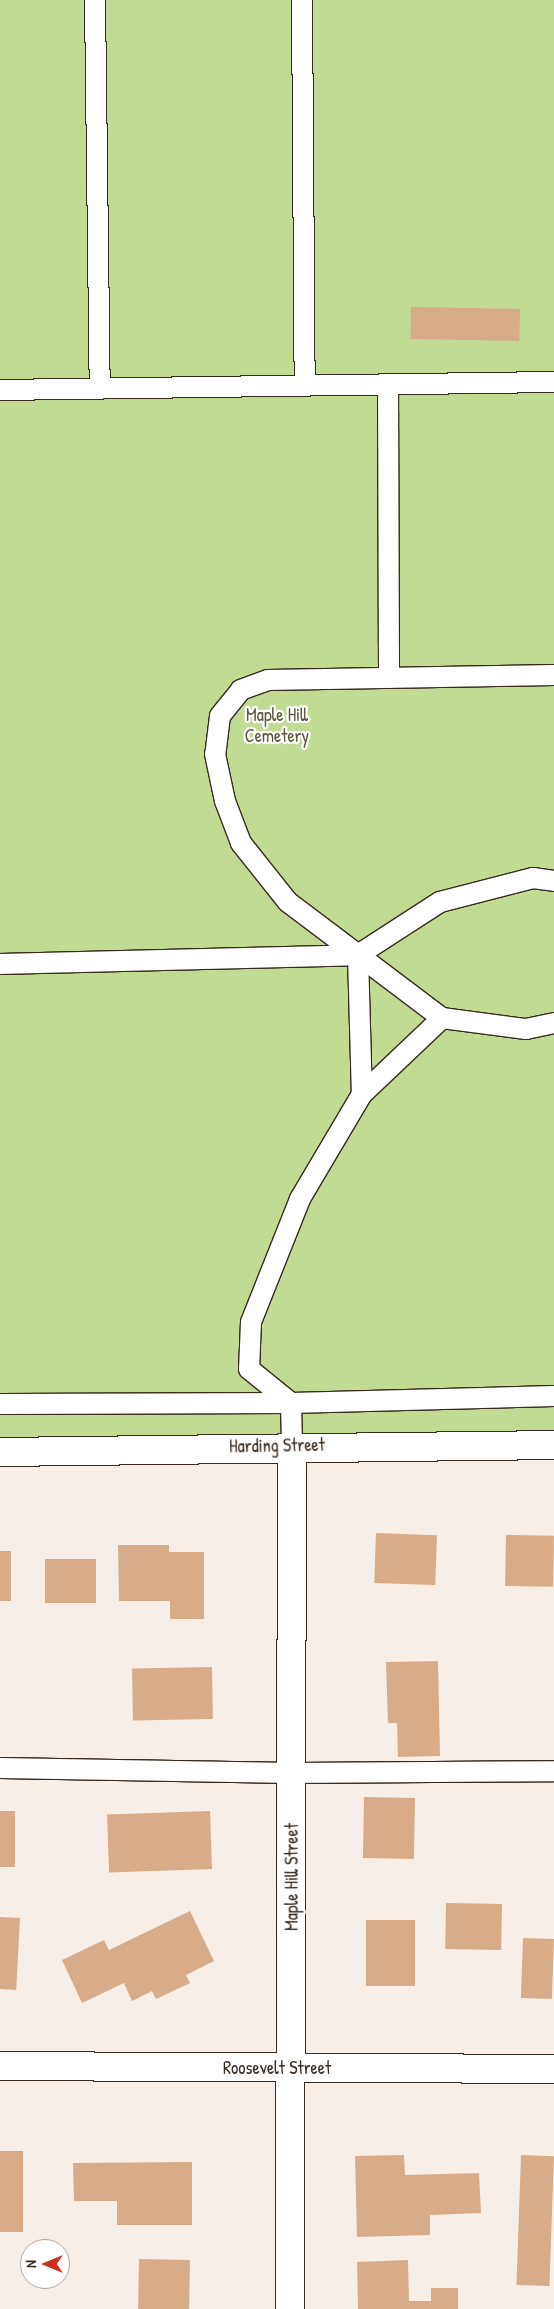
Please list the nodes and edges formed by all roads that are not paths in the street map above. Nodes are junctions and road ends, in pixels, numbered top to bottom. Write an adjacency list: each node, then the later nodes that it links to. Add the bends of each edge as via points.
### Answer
1 (95, 0): 6 (lane)
2 (302, 0): 5 (lane)
3 (554, 382): 4 (lane)
4 (388, 384): 5 (lane); 9 (lane)
5 (305, 386): 6 (lane)
6 (100, 389): 7 (lane)
7 (0, 390)
8 (554, 675): 9 (lane)
9 (390, 678): 11 (lane, via 268,680 241,690 220,716 216,754 225,801 241,843 288,902)
10 (554, 882): 11 (lane, via 533,878 440,902)
11 (358, 955): 12 (lane); 13 (lane); 15 (lane)
12 (0, 964)
13 (442, 1018): 14 (lane, via 526,1029); 15 (lane)
14 (554, 1023)
15 (362, 1094): 17 (lane, via 300,1199 251,1322 249,1369)
16 (554, 1396): 17 (lane)
17 (292, 1403): 18 (lane); 19 (lane)
18 (0, 1404)
19 (292, 1445): 20 (street, Harding Street); 21 (street, Harding Street); 24 (street, Maple Hill Street)
20 (554, 1445)
21 (0, 1452)
22 (0, 1768): 24 (lane)
23 (554, 1771): 24 (lane)
24 (292, 1773): 26 (street, Maple Hill Street)
25 (0, 2066): 26 (street, Roosevelt Street)
26 (292, 2068): 27 (street, Roosevelt Street); 28 (street, Maple Hill Street)
27 (554, 2069)
28 (290, 2309)

